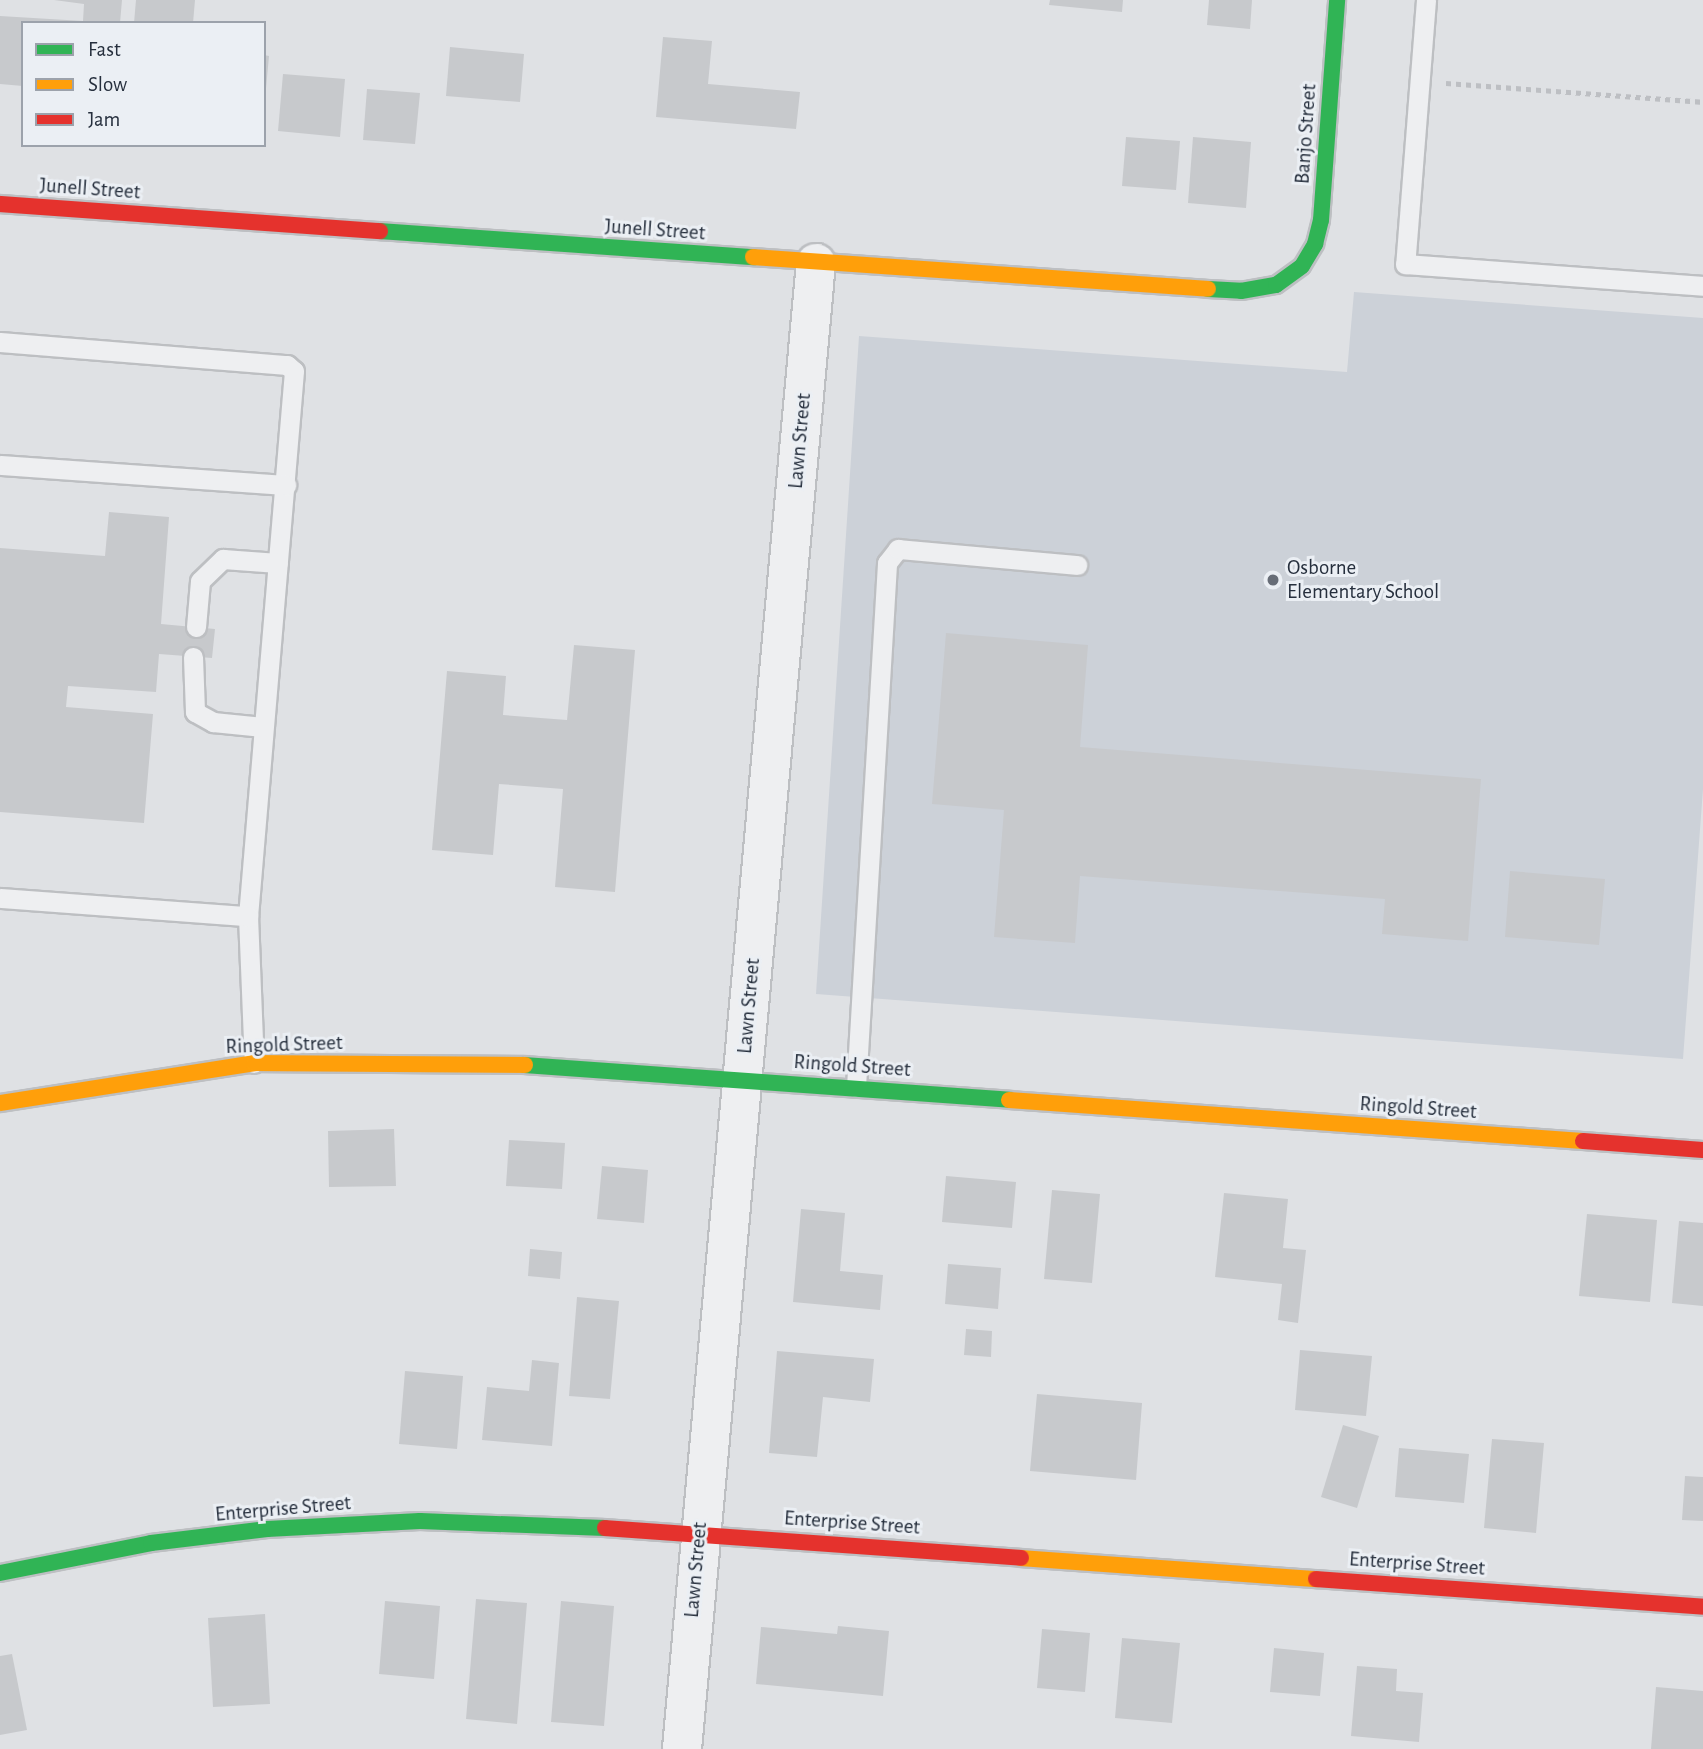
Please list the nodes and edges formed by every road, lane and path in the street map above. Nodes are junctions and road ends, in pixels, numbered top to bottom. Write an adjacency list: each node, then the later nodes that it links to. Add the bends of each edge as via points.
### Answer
1 (1337, 0): 7 (street, Banjo Street, via 1321,220)
2 (1426, 0): 3 (lane)
3 (1419, 82): 4 (path); 8 (lane, via 1405,264)
4 (1703, 102)
5 (0, 204): 6 (street, Junell Street)
6 (816, 263): 7 (street, Junell Street, via 1241,291 1276,285); 20 (street, Lawn Street)
7 (1302, 266)
8 (1703, 286)
9 (0, 342): 11 (lane, via 287,365 294,371)
10 (0, 465): 11 (lane)
11 (286, 485): 12 (lane)
12 (278, 563): 14 (lane, via 223,559 200,581); 16 (lane)
13 (1077, 565): 21 (lane, via 898,549 887,563)
14 (196, 627)
15 (193, 657): 16 (lane, via 195,712 213,722)
16 (263, 727): 18 (lane)
17 (0, 898): 18 (lane)
18 (248, 916): 19 (lane)
19 (254, 1063): 20 (street, Ringold Street, via 494,1063); 22 (street, Ringold Street)
20 (743, 1079): 21 (street, Ringold Street); 24 (street, Lawn Street)
21 (856, 1087): 23 (street, Ringold Street)
22 (0, 1104)
23 (1703, 1150)
24 (699, 1533): 25 (street, Enterprise Street, via 420,1521 267,1529 152,1543); 26 (street, Enterprise Street); 27 (street, Lawn Street)
25 (0, 1573)
26 (1703, 1607)
27 (682, 1749)

